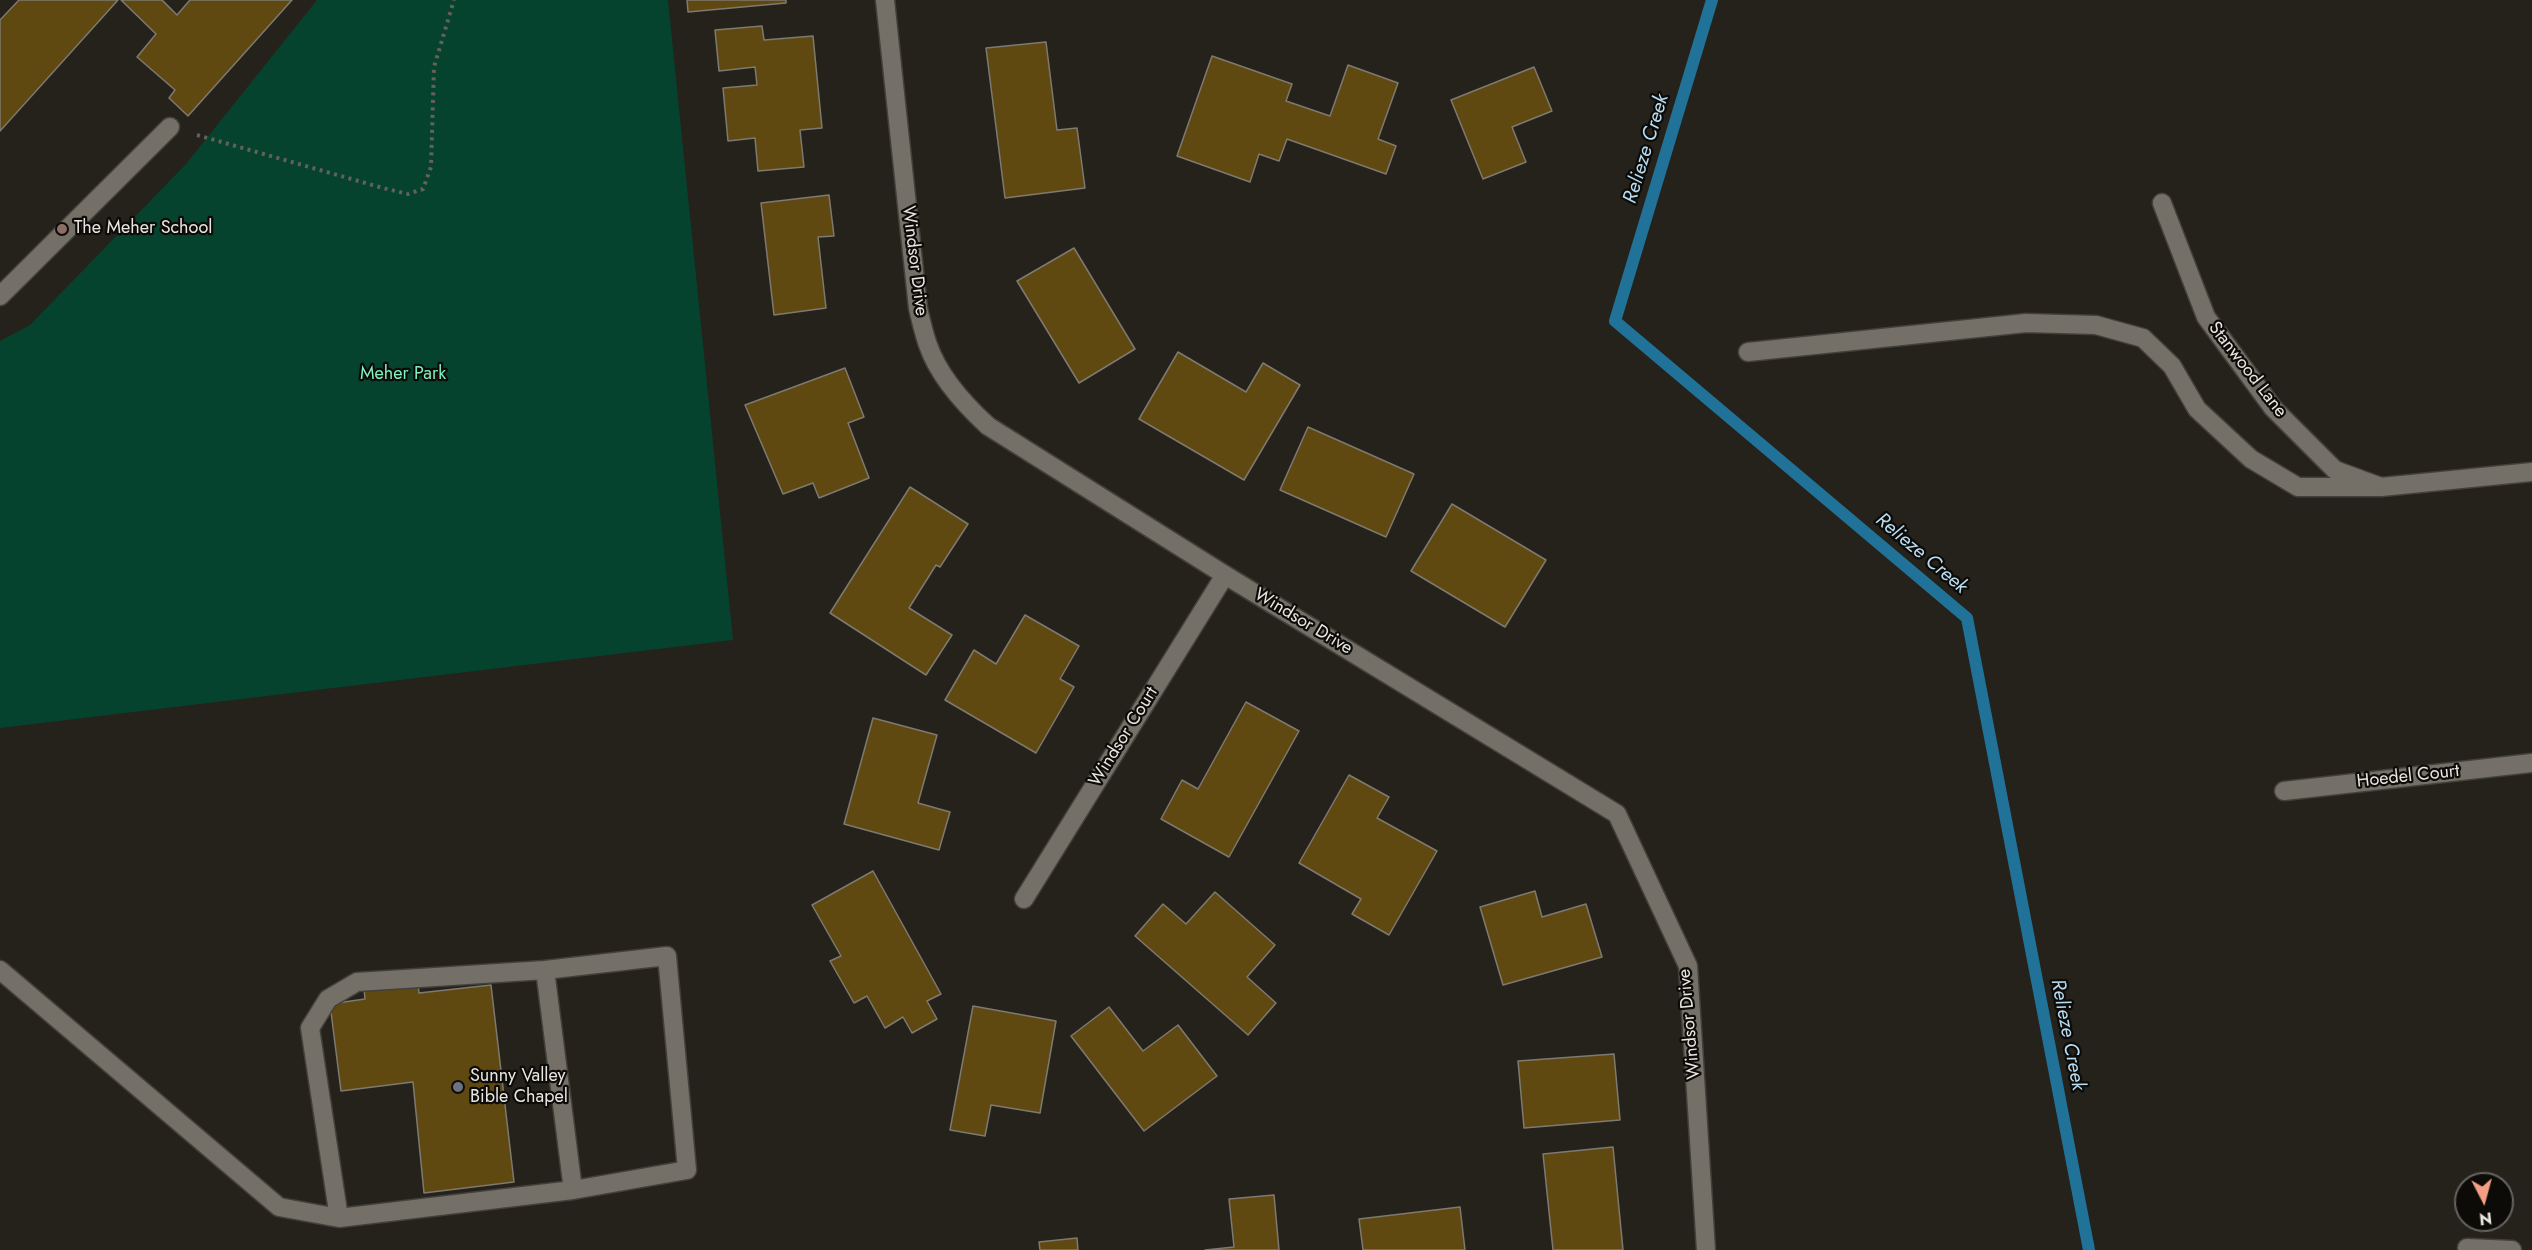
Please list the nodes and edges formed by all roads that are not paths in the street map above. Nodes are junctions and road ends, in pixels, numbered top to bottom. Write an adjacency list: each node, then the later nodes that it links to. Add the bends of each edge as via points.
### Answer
1 (885, 0): 8 (street, Windsor Drive, via 918,308 928,347 967,407 988,426)
2 (170, 127): 4 (street)
3 (2162, 203): 7 (street, Stanwood Lane, via 2206,317 2273,408 2335,470)
4 (0, 296)
5 (1748, 352): 7 (street, via 2026,323 2096,325 2143,338 2172,366 2205,416 2251,459 2298,487)
6 (2532, 472): 7 (street, Stanwood Lane)
7 (2381, 487)
8 (1225, 575): 11 (street, Windsor Court); 17 (street, Windsor Drive, via 1617,814 1688,966)
9 (2532, 763): 10 (street, Hoedel Court)
10 (2284, 791)
11 (1024, 899)
12 (0, 970): 15 (street, via 279,1207)
13 (545, 970): 14 (street); 14 (street, via 667,956 687,1170); 15 (street, via 357,982 328,999 310,1028)
14 (573, 1190): 15 (street)
15 (339, 1218)
16 (2467, 1248): 18 (street)
17 (1706, 1250)
18 (2512, 1250)

